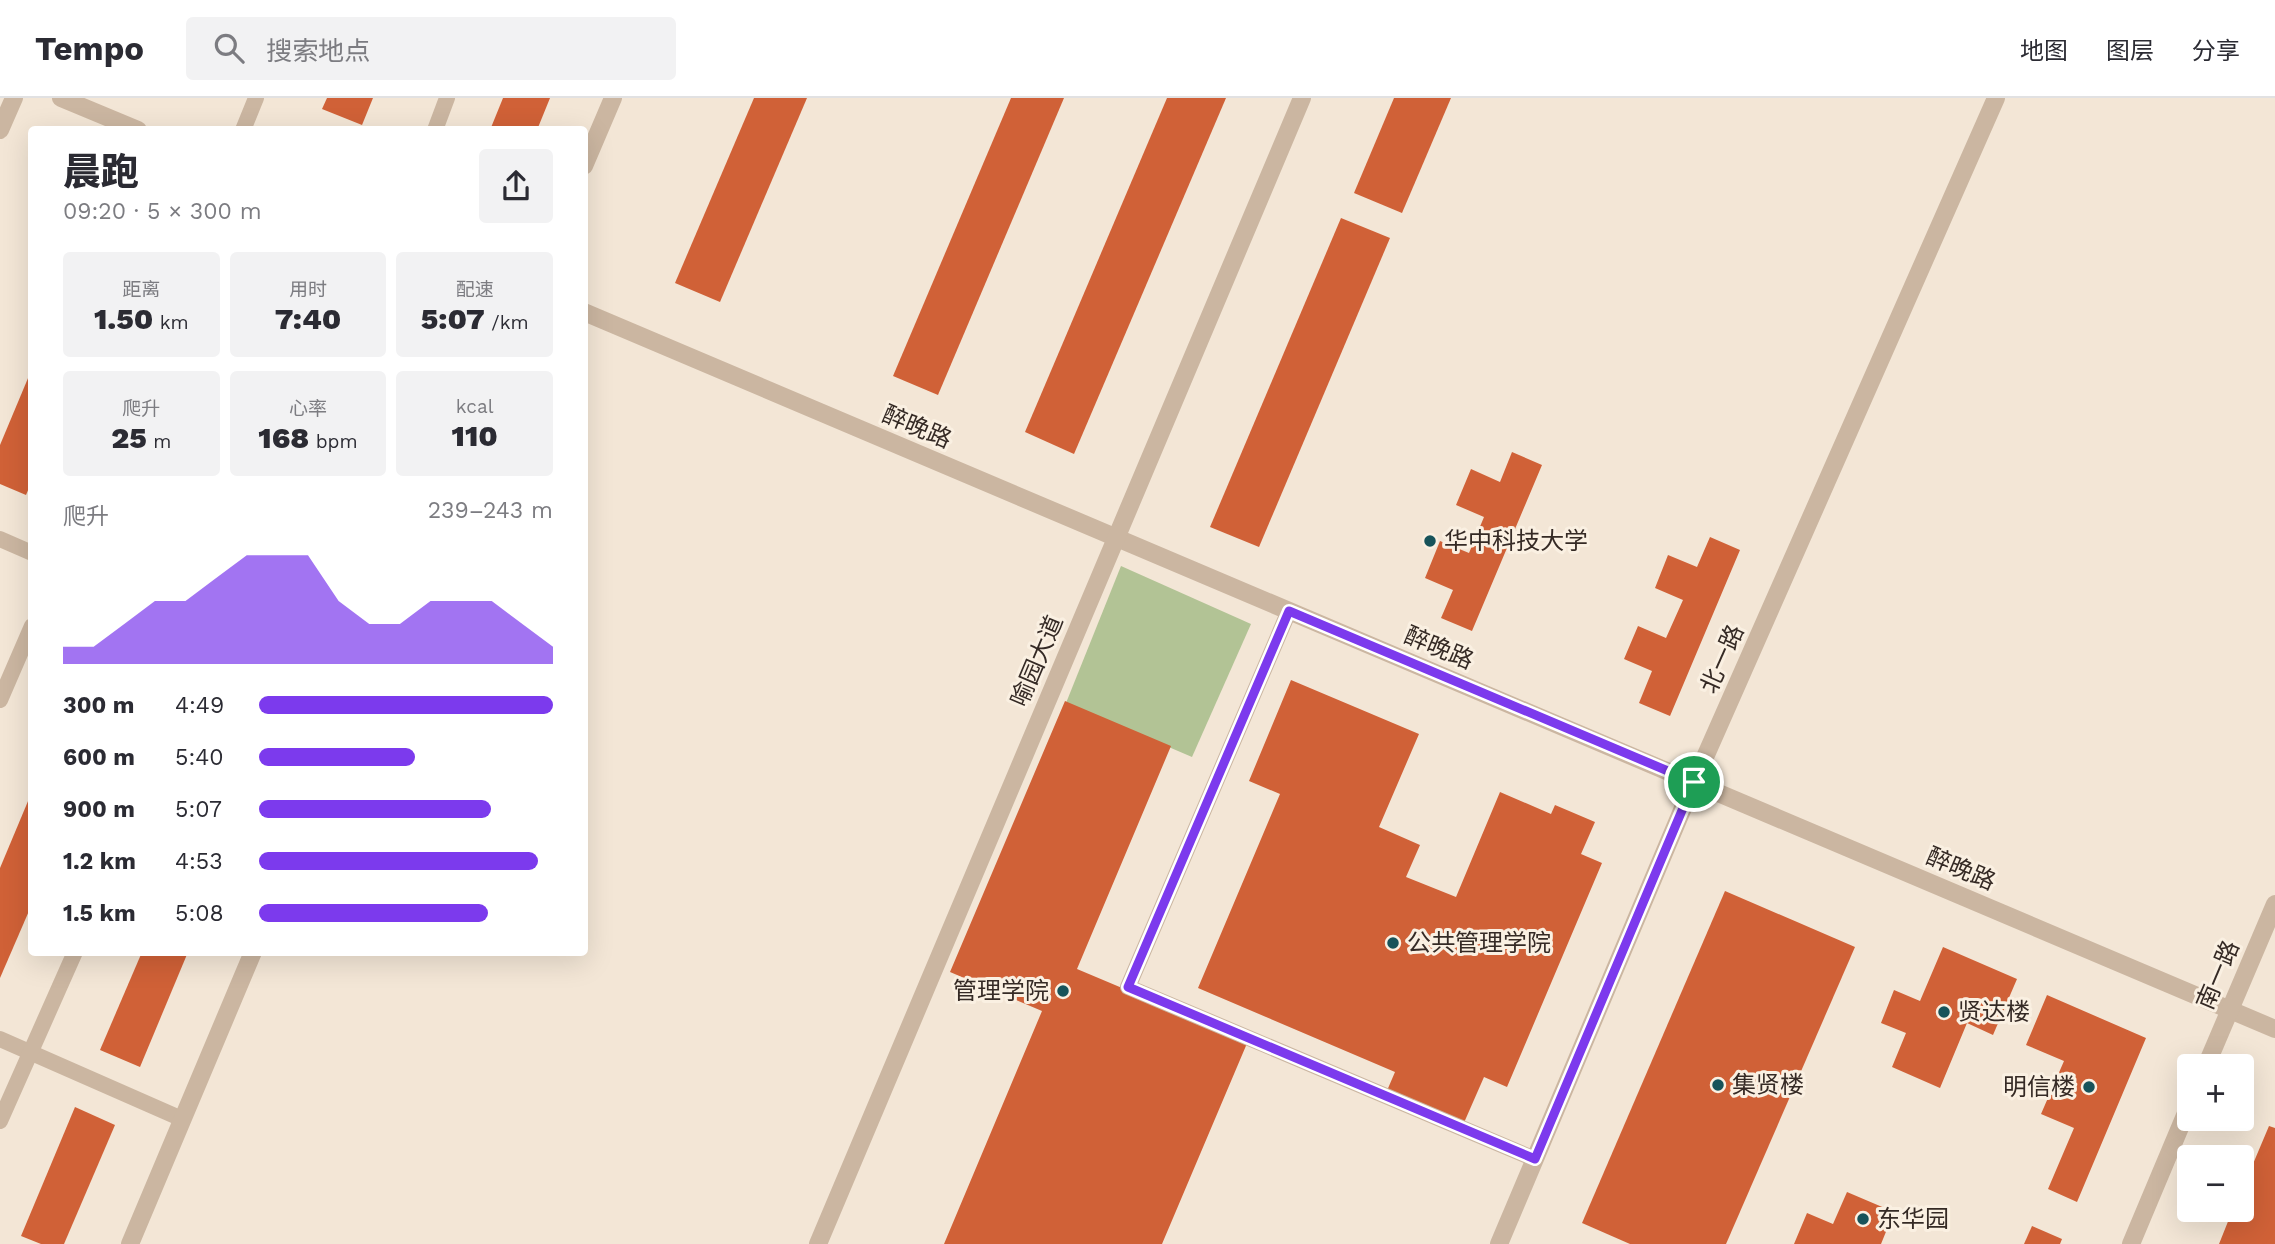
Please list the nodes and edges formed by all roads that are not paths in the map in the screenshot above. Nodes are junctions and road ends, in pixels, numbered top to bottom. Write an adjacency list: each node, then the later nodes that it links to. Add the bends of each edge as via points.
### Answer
1 (14, 98): 11 (street)
2 (61, 98): 8 (street)
3 (256, 98): 9 (lane)
4 (447, 98): 10 (lane)
5 (613, 98): 12 (street)
6 (1302, 98): 14 (street, 喻园大道)
7 (1996, 98): 20 (street, 北一路)
8 (128, 126)
9 (245, 126)
10 (436, 126)
11 (0, 130)
12 (588, 157)
13 (588, 314): 14 (street, 醉晚路)
14 (1116, 537): 17 (street, 醉晚路); 34 (street, 喻园大道)
15 (0, 539): 16 (lane)
16 (28, 550)
17 (1289, 611): 20 (street, 醉晚路); 32 (lane, via 1128,987)
18 (28, 635): 19 (lane)
19 (0, 700)
20 (1694, 782): 24 (street, 醉晚路); 32 (street, 北一路)
21 (2275, 904): 24 (street, 南一路)
22 (73, 956): 27 (lane)
23 (251, 956): 29 (street)
24 (2230, 1010): 25 (street, 醉晚路); 28 (street, 南一路)
25 (2275, 1029)
26 (0, 1039): 27 (lane)
27 (30, 1053): 29 (lane); 30 (lane)
28 (2211, 1054)
29 (182, 1119): 33 (street)
30 (0, 1121)
31 (2178, 1131): 36 (street)
32 (1535, 1159): 35 (street, 北一路)
33 (130, 1244)
34 (818, 1244)
35 (1499, 1244)
36 (2130, 1244)

